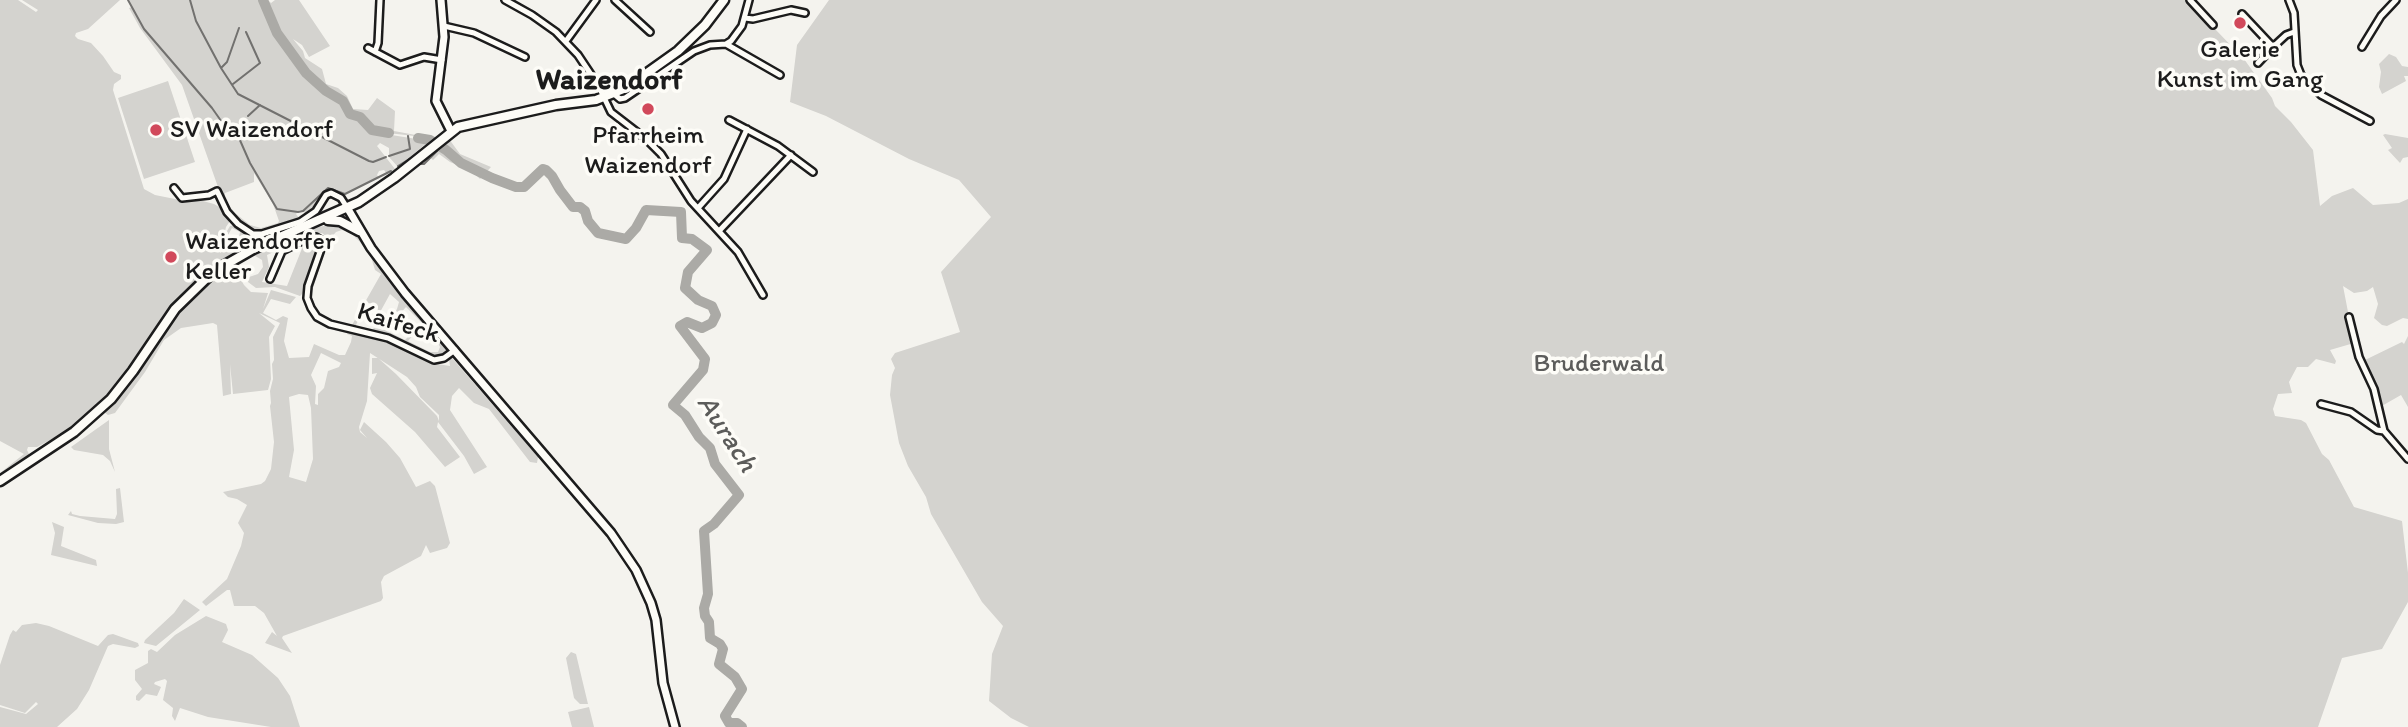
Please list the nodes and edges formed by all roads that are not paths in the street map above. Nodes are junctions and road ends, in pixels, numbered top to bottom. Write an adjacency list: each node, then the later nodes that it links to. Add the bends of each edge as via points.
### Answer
1 (380, 0): 23 (street)
2 (441, 0): 15 (street)
3 (596, 0): 18 (street)
4 (615, 0): 16 (street)
5 (724, 0): 28 (main road, via 678,51)
6 (748, 0): 13 (street)
7 (2190, 0): 14 (street)
8 (2289, 0): 17 (street)
9 (2396, 0): 21 (street)
10 (509, 1): 18 (street)
11 (804, 13): 13 (street, via 791,10)
12 (2242, 15): 20 (street)
13 (745, 18): 19 (street)
14 (2214, 25)
15 (444, 26): 24 (street, via 474,33); 25 (street)
16 (650, 32)
17 (2294, 32): 20 (street); 31 (street, via 2297,65 2304,79 2321,95)
18 (566, 41): 29 (street)
19 (726, 44): 27 (street); 28 (street, via 694,51 625,98)
20 (2273, 47): 26 (street)
21 (2362, 47)
22 (368, 48): 23 (street)
23 (375, 52): 25 (street, via 400,65 424,57)
24 (525, 57)
25 (442, 60): 33 (street, via 436,101)
26 (2258, 63)
27 (780, 75)
28 (614, 94): 29 (main road)
29 (603, 98): 33 (main road, via 469,123); 37 (street, via 615,116 669,163)
30 (729, 120): 32 (street)
31 (2370, 121)
32 (747, 129): 34 (street); 37 (street, via 724,178)
33 (451, 131): 38 (main road)
34 (791, 155): 35 (street); 40 (street)
35 (813, 172)
36 (174, 188): 38 (street, via 182,198 217,191 227,212 253,234 300,222 331,193)
37 (698, 208): 40 (street)
38 (348, 209): 39 (main road); 41 (street)
39 (322, 220): 41 (main road, via 340,221); 49 (main road, via 253,248 205,278 175,309 111,399 74,432)
40 (720, 230): 43 (street)
41 (359, 231): 45 (street)
42 (270, 279): 45 (street, Kaifeck, via 282,251 316,237 321,249 307,298 317,317 387,338 434,360)
43 (763, 295)
44 (2349, 317): 47 (street)
45 (455, 350): 50 (street, via 611,533 636,570 656,620 663,683)
46 (2321, 404): 47 (street, via 2351,412)
47 (2384, 431): 48 (street)
48 (2408, 459)
49 (0, 481)
50 (675, 727)

